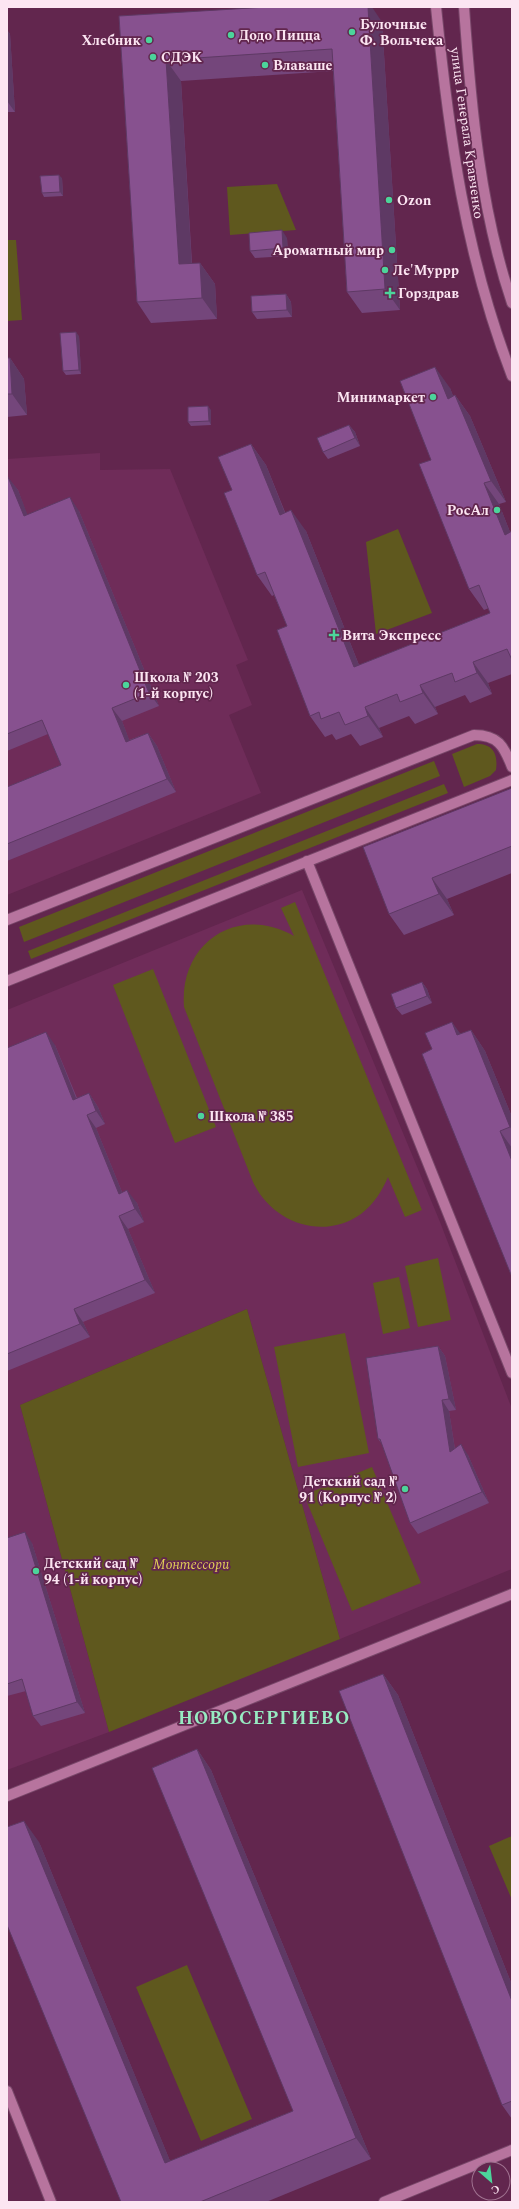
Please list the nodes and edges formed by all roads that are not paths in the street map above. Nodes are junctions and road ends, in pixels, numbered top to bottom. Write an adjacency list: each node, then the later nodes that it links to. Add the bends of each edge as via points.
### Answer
1 (436, 7): 4 (street, улица Генерала Кравченко, via 448,114 465,218 484,295)
2 (464, 7): 3 (street, улица Генерала Кравченко, via 470,88 484,192)
3 (512, 303)
4 (512, 376)
5 (512, 767): 8 (street, via 501,744 488,735 474,735)
6 (512, 780): 7 (street)
7 (307, 861): 9 (street); 10 (street)
8 (7, 920)
9 (7, 981)
10 (512, 1374)
11 (512, 1594): 12 (street)
12 (7, 1796)
13 (7, 2090): 15 (street)
14 (512, 2150): 16 (street)
15 (51, 2202)
16 (384, 2202)

